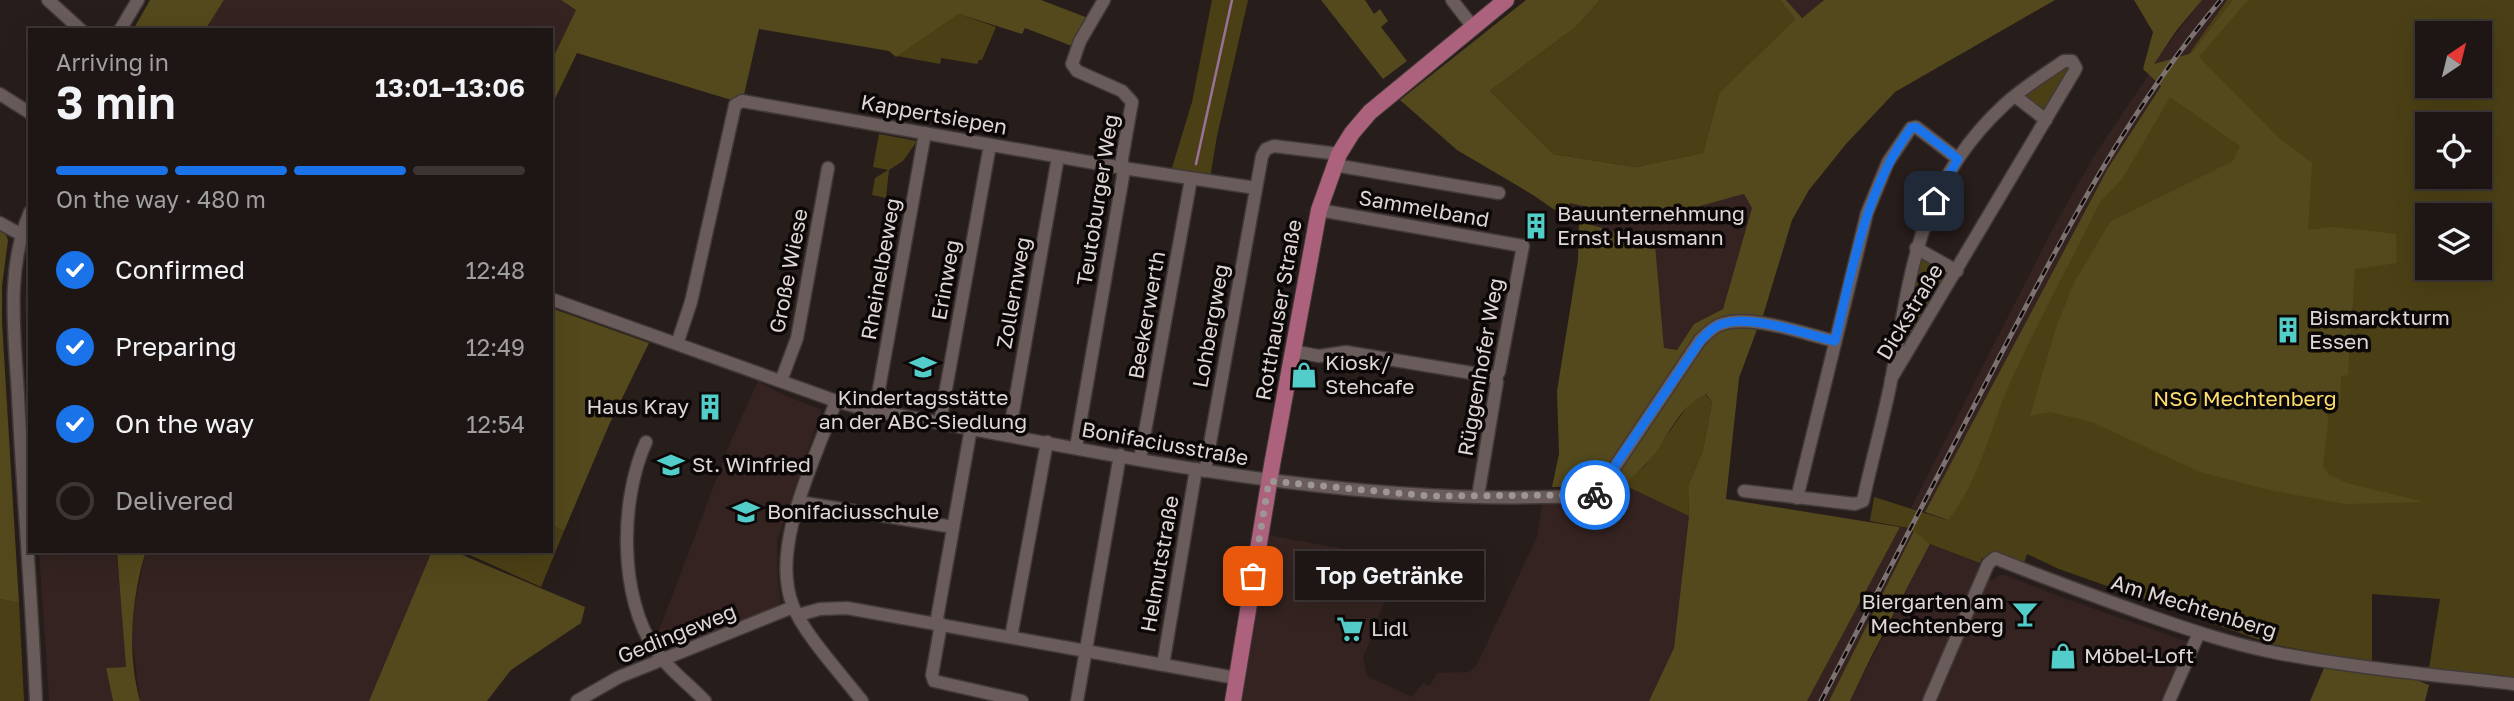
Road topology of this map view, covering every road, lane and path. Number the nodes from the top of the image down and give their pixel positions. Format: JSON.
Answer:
{"nodes":[{"id":1,"x":48,"y":0,"type":"edge"},
{"id":2,"x":138,"y":0,"type":"edge"},
{"id":3,"x":1104,"y":0,"type":"edge"},
{"id":4,"x":1451,"y":0,"type":"edge"},
{"id":5,"x":1506,"y":0,"type":"edge"},
{"id":6,"x":1473,"y":27,"type":"junction"},
{"id":7,"x":79,"y":28,"type":"edge"},
{"id":8,"x":121,"y":28,"type":"edge"},
{"id":9,"x":0,"y":93,"type":"edge"},
{"id":10,"x":2015,"y":96,"type":"junction"},
{"id":11,"x":28,"y":112,"type":"edge"},
{"id":12,"x":2046,"y":120,"type":"junction"},
{"id":13,"x":925,"y":133,"type":"junction"},
{"id":14,"x":990,"y":145,"type":"junction"},
{"id":15,"x":1058,"y":157,"type":"junction"},
{"id":16,"x":1958,"y":159,"type":"junction"},
{"id":17,"x":1336,"y":160,"type":"junction"},
{"id":18,"x":828,"y":168,"type":"dead end"},
{"id":19,"x":1123,"y":168,"type":"junction"},
{"id":20,"x":1191,"y":179,"type":"junction"},
{"id":21,"x":1256,"y":188,"type":"junction"},
{"id":22,"x":1499,"y":193,"type":"dead end"},
{"id":23,"x":1319,"y":210,"type":"junction"},
{"id":24,"x":28,"y":216,"type":"edge"},
{"id":25,"x":0,"y":222,"type":"edge"},
{"id":26,"x":20,"y":234,"type":"junction"},
{"id":27,"x":1523,"y":246,"type":"joint"},
{"id":28,"x":1916,"y":248,"type":"junction"},
{"id":29,"x":1957,"y":271,"type":"junction"},
{"id":30,"x":553,"y":300,"type":"edge"},
{"id":31,"x":1835,"y":341,"type":"junction"},
{"id":32,"x":677,"y":344,"type":"junction"},
{"id":33,"x":1292,"y":351,"type":"junction"},
{"id":34,"x":1496,"y":377,"type":"junction"},
{"id":35,"x":1891,"y":379,"type":"junction"},
{"id":36,"x":781,"y":381,"type":"junction"},
{"id":37,"x":836,"y":401,"type":"junction"},
{"id":38,"x":875,"y":411,"type":"junction"},
{"id":39,"x":940,"y":422,"type":"junction"},
{"id":40,"x":971,"y":428,"type":"junction"},
{"id":41,"x":1009,"y":435,"type":"junction"},
{"id":42,"x":646,"y":442,"type":"dead end"},
{"id":43,"x":1046,"y":442,"type":"junction"},
{"id":44,"x":1076,"y":447,"type":"junction"},
{"id":45,"x":1121,"y":455,"type":"junction"},
{"id":46,"x":1140,"y":459,"type":"junction"},
{"id":47,"x":1200,"y":470,"type":"junction"},
{"id":48,"x":1269,"y":481,"type":"junction"},
{"id":49,"x":1744,"y":491,"type":"dead end"},
{"id":50,"x":1478,"y":496,"type":"junction"},
{"id":51,"x":1797,"y":498,"type":"junction"},
{"id":52,"x":799,"y":502,"type":"junction"},
{"id":53,"x":953,"y":527,"type":"junction"},
{"id":54,"x":796,"y":611,"type":"junction"},
{"id":55,"x":939,"y":624,"type":"junction"},
{"id":56,"x":2199,"y":633,"type":"junction"},
{"id":57,"x":1011,"y":637,"type":"junction"},
{"id":58,"x":1086,"y":652,"type":"junction"},
{"id":59,"x":663,"y":661,"type":"junction"},
{"id":60,"x":1163,"y":665,"type":"junction"},
{"id":61,"x":1237,"y":678,"type":"junction"},
{"id":62,"x":2514,"y":684,"type":"edge"},
{"id":63,"x":36,"y":701,"type":"edge"},
{"id":64,"x":578,"y":701,"type":"edge"},
{"id":65,"x":705,"y":701,"type":"edge"},
{"id":66,"x":862,"y":701,"type":"edge"},
{"id":67,"x":1022,"y":701,"type":"edge"},
{"id":68,"x":1077,"y":701,"type":"edge"},
{"id":69,"x":1233,"y":701,"type":"edge"},
{"id":70,"x":1929,"y":701,"type":"edge"},
{"id":71,"x":2169,"y":701,"type":"edge"}],
"edges":[{"from":1,"to":7,"type":"street"},
{"from":2,"to":8,"type":"street"},
{"from":3,"to":19,"type":"street","name":"Teutoburger Weg"},
{"from":4,"to":6,"type":"street"},
{"from":5,"to":6,"type":"main road","name":"Rotthauser Straße"},
{"from":6,"to":17,"type":"main road","name":"Rotthauser Straße"},
{"from":9,"to":11,"type":"street"},
{"from":10,"to":12,"type":"street"},
{"from":10,"to":12,"type":"street","name":"Dickstraße"},
{"from":10,"to":16,"type":"street"},
{"from":12,"to":29,"type":"street","name":"Dickstraße"},
{"from":13,"to":14,"type":"street","name":"Kappertsiepen"},
{"from":13,"to":32,"type":"street","name":"Kappertsiepen"},
{"from":13,"to":38,"type":"street","name":"Rheinelbeweg"},
{"from":14,"to":15,"type":"street","name":"Kappertsiepen"},
{"from":14,"to":39,"type":"street","name":"Erinweg"},
{"from":15,"to":19,"type":"street","name":"Kappertsiepen"},
{"from":15,"to":41,"type":"street","name":"Zollernweg"},
{"from":16,"to":28,"type":"street"},
{"from":16,"to":31,"type":"street"},
{"from":17,"to":21,"type":"street"},
{"from":17,"to":22,"type":"street","name":"Sammelband"},
{"from":17,"to":23,"type":"main road","name":"Rotthauser Straße"},
{"from":18,"to":36,"type":"street","name":"Große Wiese"},
{"from":19,"to":20,"type":"street","name":"Kappertsiepen"},
{"from":19,"to":44,"type":"street","name":"Teutoburger Weg"},
{"from":20,"to":21,"type":"street","name":"Kappertsiepen"},
{"from":20,"to":46,"type":"street","name":"Beekerwerth"},
{"from":21,"to":47,"type":"street","name":"Lohbergweg"},
{"from":23,"to":27,"type":"street","name":"Sammelband"},
{"from":23,"to":33,"type":"main road","name":"Rotthauser Straße"},
{"from":24,"to":26,"type":"street"},
{"from":25,"to":26,"type":"street"},
{"from":26,"to":63,"type":"street"},
{"from":27,"to":34,"type":"street","name":"Rüggenhofer Weg"},
{"from":28,"to":29,"type":"street"},
{"from":28,"to":35,"type":"street"},
{"from":29,"to":35,"type":"street","name":"Dickstraße"},
{"from":30,"to":32,"type":"street","name":"Bonifaciusstraße"},
{"from":31,"to":50,"type":"street","name":"Bonifaciusstraße"},
{"from":31,"to":51,"type":"street"},
{"from":32,"to":36,"type":"street","name":"Bonifaciusstraße"},
{"from":33,"to":34,"type":"street"},
{"from":33,"to":48,"type":"main road","name":"Rotthauser Straße"},
{"from":34,"to":50,"type":"street","name":"Rüggenhofer Weg"},
{"from":35,"to":51,"type":"street"},
{"from":36,"to":37,"type":"street","name":"Bonifaciusstraße"},
{"from":37,"to":38,"type":"street","name":"Bonifaciusstraße"},
{"from":37,"to":52,"type":"street"},
{"from":38,"to":39,"type":"street","name":"Bonifaciusstraße"},
{"from":39,"to":40,"type":"street","name":"Bonifaciusstraße"},
{"from":40,"to":41,"type":"street","name":"Bonifaciusstraße"},
{"from":40,"to":53,"type":"street"},
{"from":41,"to":43,"type":"street","name":"Bonifaciusstraße"},
{"from":42,"to":59,"type":"street"},
{"from":43,"to":44,"type":"street","name":"Bonifaciusstraße"},
{"from":43,"to":57,"type":"street"},
{"from":44,"to":45,"type":"street","name":"Bonifaciusstraße"},
{"from":45,"to":46,"type":"street","name":"Bonifaciusstraße"},
{"from":45,"to":58,"type":"street"},
{"from":46,"to":47,"type":"street","name":"Bonifaciusstraße"},
{"from":47,"to":48,"type":"street","name":"Bonifaciusstraße"},
{"from":47,"to":60,"type":"street","name":"Helmutstraße"},
{"from":48,"to":50,"type":"street","name":"Bonifaciusstraße"},
{"from":48,"to":61,"type":"main road","name":"Rotthauser Straße"},
{"from":49,"to":51,"type":"street"},
{"from":52,"to":53,"type":"street"},
{"from":52,"to":54,"type":"street"},
{"from":53,"to":55,"type":"street"},
{"from":54,"to":55,"type":"street","name":"Gedingeweg"},
{"from":54,"to":59,"type":"street","name":"Gedingeweg"},
{"from":54,"to":66,"type":"street"},
{"from":55,"to":57,"type":"street","name":"Gedingeweg"},
{"from":55,"to":67,"type":"street"},
{"from":56,"to":62,"type":"street","name":"Am Mechtenberg"},
{"from":56,"to":70,"type":"street","name":"Am Mechtenberg"},
{"from":56,"to":71,"type":"street"},
{"from":57,"to":58,"type":"street","name":"Gedingeweg"},
{"from":58,"to":60,"type":"street","name":"Gedingeweg"},
{"from":58,"to":68,"type":"street"},
{"from":59,"to":64,"type":"street","name":"Gedingeweg"},
{"from":59,"to":65,"type":"street"},
{"from":60,"to":61,"type":"street","name":"Gedingeweg"},
{"from":61,"to":69,"type":"main road","name":"Rotthauser Straße"}]}
